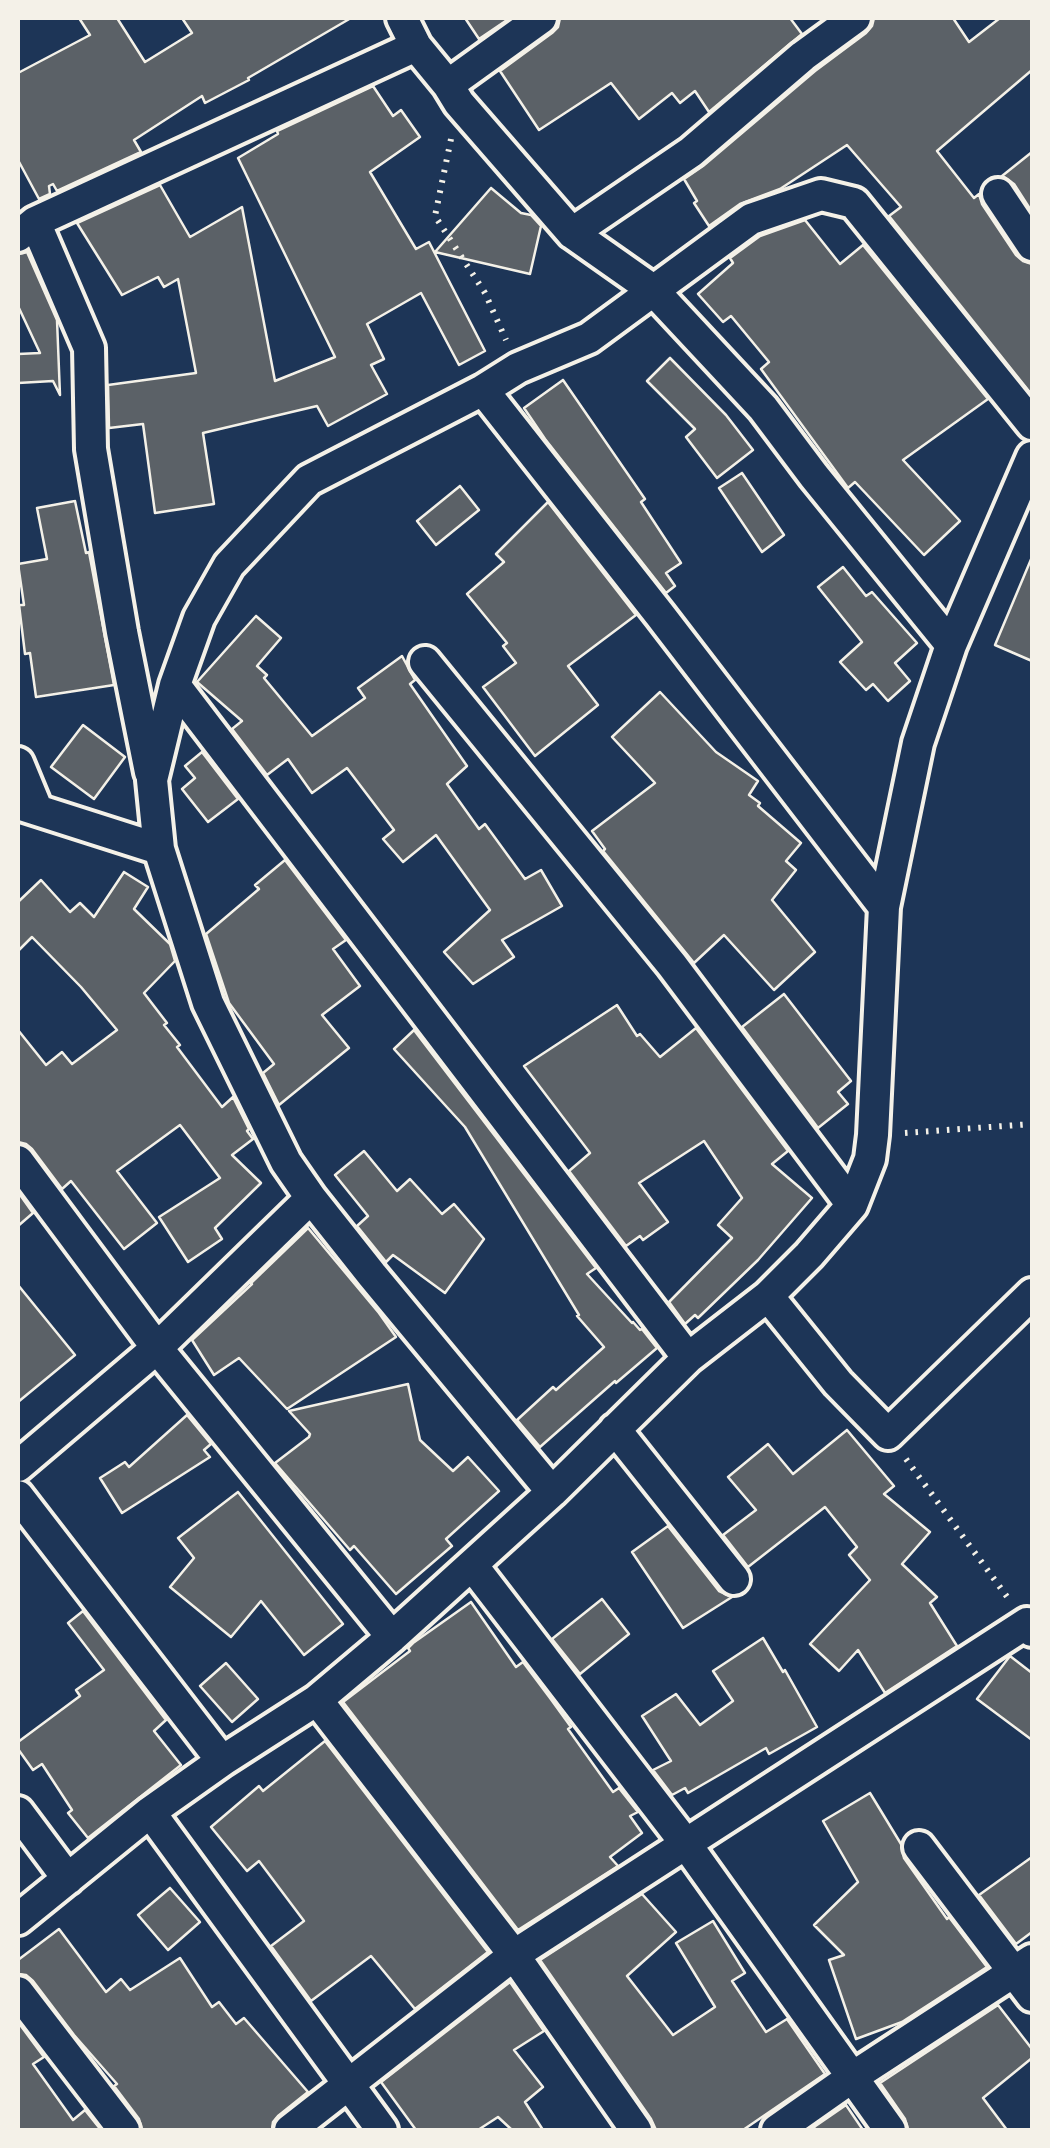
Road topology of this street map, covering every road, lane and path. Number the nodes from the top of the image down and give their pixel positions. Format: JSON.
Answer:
{"nodes":[{"id":1,"x":402,"y":18,"type":"edge"},
{"id":2,"x":541,"y":18,"type":"edge"},
{"id":3,"x":856,"y":18,"type":"edge"},
{"id":4,"x":416,"y":46,"type":"junction"},
{"id":5,"x":453,"y":94,"type":"junction"},
{"id":6,"x":998,"y":194,"type":"dead end"},
{"id":7,"x":26,"y":229,"type":"edge"},
{"id":8,"x":572,"y":233,"type":"junction"},
{"id":9,"x":1032,"y":245,"type":"edge"},
{"id":10,"x":653,"y":290,"type":"junction"},
{"id":11,"x":518,"y":368,"type":"junction"},
{"id":12,"x":483,"y":390,"type":"junction"},
{"id":13,"x":1032,"y":424,"type":"edge"},
{"id":14,"x":1032,"y":457,"type":"edge"},
{"id":15,"x":951,"y":645,"type":"junction"},
{"id":16,"x":425,"y":662,"type":"dead end"},
{"id":17,"x":172,"y":697,"type":"junction"},
{"id":18,"x":137,"y":708,"type":"junction"},
{"id":19,"x":18,"y":763,"type":"edge"},
{"id":20,"x":152,"y":780,"type":"junction"},
{"id":21,"x":27,"y":806,"type":"edge"},
{"id":22,"x":159,"y":850,"type":"junction"},
{"id":23,"x":884,"y":907,"type":"junction"},
{"id":24,"x":1032,"y":1124,"type":"edge"},
{"id":25,"x":873,"y":1135,"type":"junction"},
{"id":26,"x":18,"y":1162,"type":"edge"},
{"id":27,"x":312,"y":1198,"type":"junction"},
{"id":28,"x":852,"y":1205,"type":"junction"},
{"id":29,"x":1032,"y":1294,"type":"edge"},
{"id":30,"x":768,"y":1296,"type":"junction"},
{"id":31,"x":157,"y":1348,"type":"junction"},
{"id":32,"x":688,"y":1358,"type":"junction"},
{"id":33,"x":616,"y":1430,"type":"junction"},
{"id":34,"x":888,"y":1434,"type":"junction"},
{"id":35,"x":18,"y":1466,"type":"edge"},
{"id":36,"x":552,"y":1492,"type":"junction"},
{"id":37,"x":18,"y":1496,"type":"edge"},
{"id":38,"x":472,"y":1565,"type":"junction"},
{"id":39,"x":734,"y":1579,"type":"dead end"},
{"id":40,"x":1030,"y":1627,"type":"edge"},
{"id":41,"x":392,"y":1637,"type":"junction"},
{"id":42,"x":317,"y":1700,"type":"junction"},
{"id":43,"x":222,"y":1762,"type":"junction"},
{"id":44,"x":18,"y":1812,"type":"edge"},
{"id":45,"x":150,"y":1812,"type":"junction"},
{"id":46,"x":686,"y":1844,"type":"junction"},
{"id":47,"x":919,"y":1847,"type":"dead end"},
{"id":48,"x":68,"y":1878,"type":"junction"},
{"id":49,"x":18,"y":1918,"type":"edge"},
{"id":50,"x":514,"y":1954,"type":"junction"},
{"id":51,"x":1026,"y":1976,"type":"edge"},
{"id":52,"x":18,"y":1992,"type":"edge"},
{"id":53,"x":851,"y":2078,"type":"junction"},
{"id":54,"x":348,"y":2085,"type":"junction"},
{"id":55,"x":124,"y":2130,"type":"edge"},
{"id":56,"x":290,"y":2130,"type":"edge"},
{"id":57,"x":382,"y":2130,"type":"edge"},
{"id":58,"x":636,"y":2130,"type":"edge"},
{"id":59,"x":777,"y":2130,"type":"edge"},
{"id":60,"x":890,"y":2130,"type":"edge"}],
"edges":[{"from":1,"to":4,"type":"street"},
{"from":2,"to":5,"type":"street"},
{"from":3,"to":8,"type":"street"},
{"from":4,"to":5,"type":"street"},
{"from":4,"to":7,"type":"street"},
{"from":5,"to":8,"type":"street"},
{"from":5,"to":11,"type":"path"},
{"from":6,"to":9,"type":"street"},
{"from":7,"to":18,"type":"street"},
{"from":8,"to":10,"type":"street"},
{"from":10,"to":11,"type":"street"},
{"from":10,"to":13,"type":"street"},
{"from":10,"to":15,"type":"street"},
{"from":11,"to":12,"type":"street"},
{"from":12,"to":17,"type":"street"},
{"from":12,"to":23,"type":"street"},
{"from":14,"to":15,"type":"street"},
{"from":15,"to":23,"type":"street"},
{"from":16,"to":28,"type":"street"},
{"from":17,"to":18,"type":"street"},
{"from":17,"to":20,"type":"street"},
{"from":17,"to":32,"type":"street"},
{"from":18,"to":20,"type":"street"},
{"from":19,"to":21,"type":"street"},
{"from":20,"to":22,"type":"street"},
{"from":21,"to":22,"type":"street"},
{"from":22,"to":27,"type":"street"},
{"from":23,"to":25,"type":"street"},
{"from":24,"to":25,"type":"path"},
{"from":25,"to":28,"type":"street"},
{"from":26,"to":31,"type":"street"},
{"from":27,"to":31,"type":"street"},
{"from":27,"to":36,"type":"street"},
{"from":28,"to":30,"type":"street"},
{"from":29,"to":34,"type":"street"},
{"from":30,"to":32,"type":"street"},
{"from":30,"to":34,"type":"street"},
{"from":31,"to":35,"type":"street"},
{"from":31,"to":41,"type":"street"},
{"from":32,"to":33,"type":"street"},
{"from":33,"to":36,"type":"street"},
{"from":33,"to":39,"type":"street"},
{"from":34,"to":40,"type":"path"},
{"from":36,"to":38,"type":"street"},
{"from":37,"to":43,"type":"street"},
{"from":38,"to":41,"type":"street"},
{"from":38,"to":46,"type":"street"},
{"from":40,"to":46,"type":"street"},
{"from":41,"to":42,"type":"street"},
{"from":42,"to":43,"type":"street"},
{"from":42,"to":50,"type":"street"},
{"from":43,"to":45,"type":"street"},
{"from":44,"to":48,"type":"street"},
{"from":45,"to":48,"type":"street"},
{"from":45,"to":54,"type":"street"},
{"from":46,"to":50,"type":"street"},
{"from":46,"to":53,"type":"street"},
{"from":47,"to":51,"type":"street"},
{"from":48,"to":49,"type":"street"},
{"from":50,"to":54,"type":"street"},
{"from":50,"to":58,"type":"street"},
{"from":51,"to":53,"type":"street"},
{"from":52,"to":55,"type":"street"},
{"from":53,"to":59,"type":"street"},
{"from":53,"to":60,"type":"street"},
{"from":54,"to":56,"type":"street"},
{"from":54,"to":57,"type":"street"}]}
